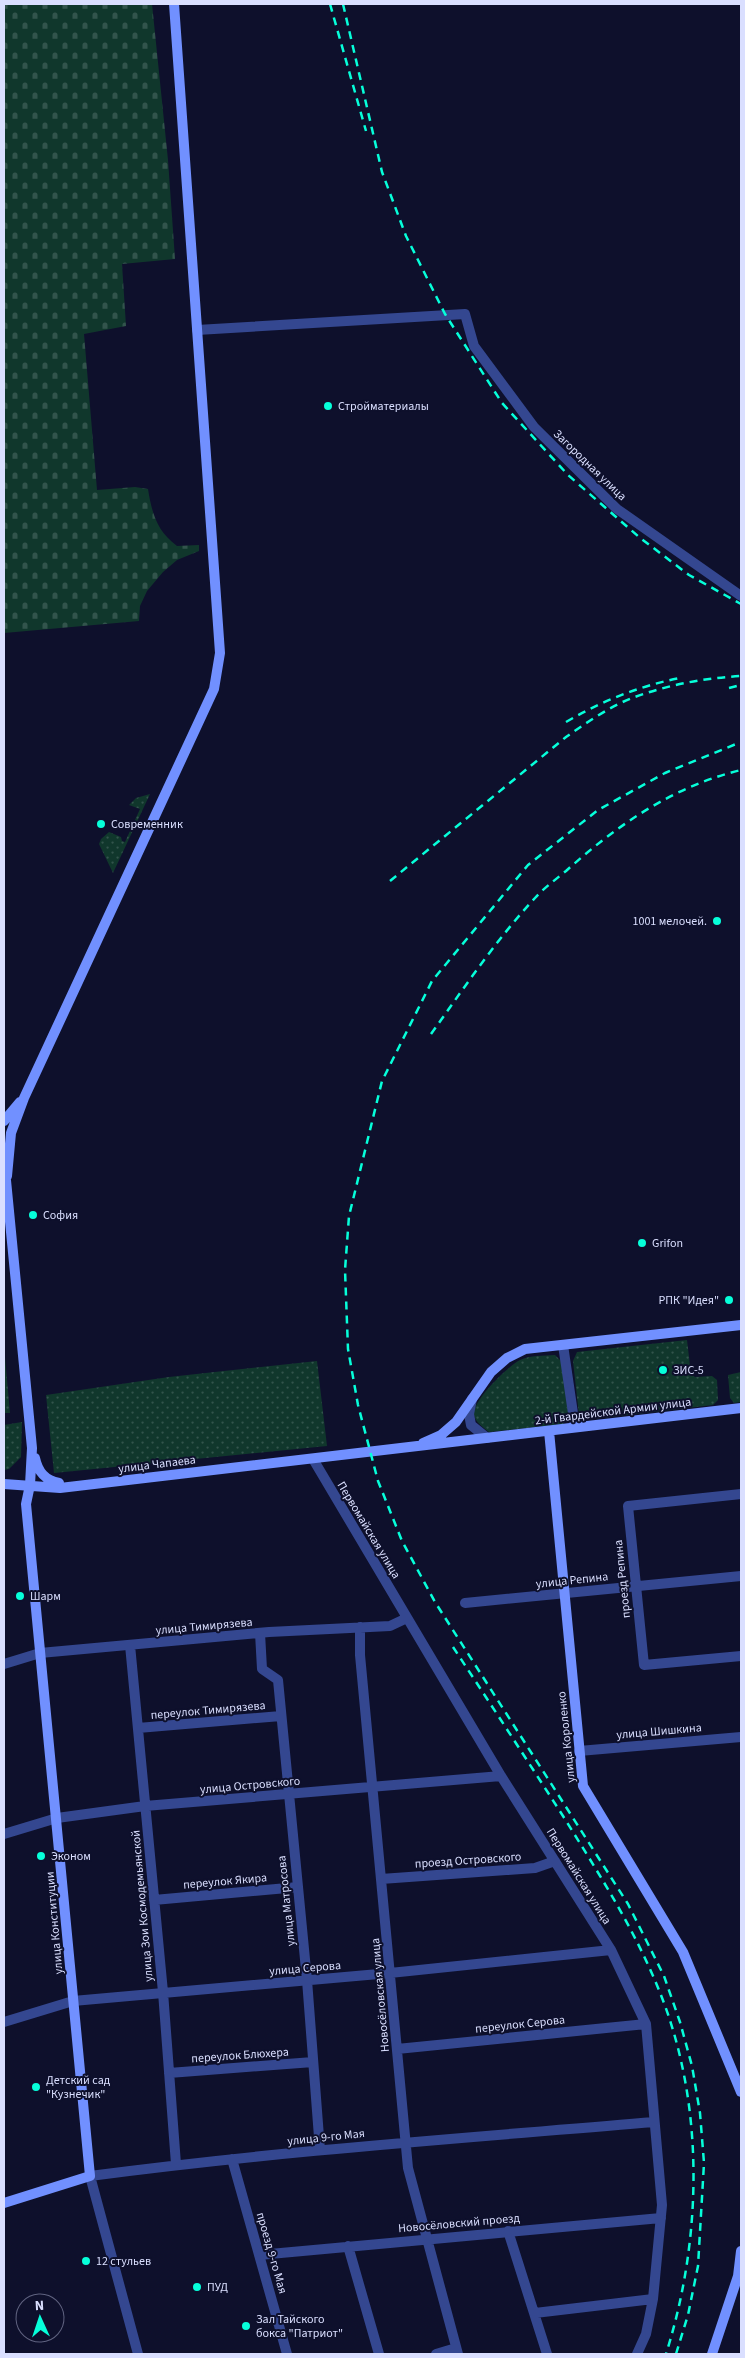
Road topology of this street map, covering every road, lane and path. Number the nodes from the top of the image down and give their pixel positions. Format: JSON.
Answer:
{"nodes":[{"id":1,"x":174,"y":4,"type":"edge"},
{"id":2,"x":197,"y":330,"type":"junction"},
{"id":3,"x":741,"y":596,"type":"edge"},
{"id":4,"x":24,"y":1098,"type":"junction"},
{"id":5,"x":4,"y":1121,"type":"edge"},
{"id":6,"x":5,"y":1172,"type":"edge"},
{"id":7,"x":741,"y":1325,"type":"edge"},
{"id":8,"x":563,"y":1345,"type":"junction"},
{"id":9,"x":472,"y":1398,"type":"junction"},
{"id":10,"x":741,"y":1408,"type":"edge"},
{"id":11,"x":574,"y":1427,"type":"junction"},
{"id":12,"x":549,"y":1431,"type":"junction"},
{"id":13,"x":487,"y":1438,"type":"junction"},
{"id":14,"x":32,"y":1448,"type":"junction"},
{"id":15,"x":413,"y":1448,"type":"junction"},
{"id":16,"x":313,"y":1458,"type":"junction"},
{"id":17,"x":4,"y":1484,"type":"edge"},
{"id":18,"x":101,"y":1484,"type":"junction"},
{"id":19,"x":30,"y":1485,"type":"junction"},
{"id":20,"x":741,"y":1494,"type":"edge"},
{"id":21,"x":741,"y":1576,"type":"edge"},
{"id":22,"x":635,"y":1587,"type":"junction"},
{"id":23,"x":565,"y":1593,"type":"junction"},
{"id":24,"x":466,"y":1603,"type":"dead end"},
{"id":25,"x":407,"y":1618,"type":"junction"},
{"id":26,"x":360,"y":1627,"type":"junction"},
{"id":27,"x":260,"y":1633,"type":"junction"},
{"id":28,"x":130,"y":1645,"type":"junction"},
{"id":29,"x":40,"y":1653,"type":"junction"},
{"id":30,"x":741,"y":1656,"type":"edge"},
{"id":31,"x":4,"y":1664,"type":"edge"},
{"id":32,"x":281,"y":1716,"type":"junction"},
{"id":33,"x":138,"y":1728,"type":"junction"},
{"id":34,"x":741,"y":1737,"type":"edge"},
{"id":35,"x":579,"y":1751,"type":"junction"},
{"id":36,"x":501,"y":1776,"type":"junction"},
{"id":37,"x":372,"y":1788,"type":"junction"},
{"id":38,"x":288,"y":1794,"type":"junction"},
{"id":39,"x":145,"y":1806,"type":"junction"},
{"id":40,"x":57,"y":1818,"type":"junction"},
{"id":41,"x":4,"y":1834,"type":"edge"},
{"id":42,"x":555,"y":1861,"type":"junction"},
{"id":43,"x":381,"y":1879,"type":"junction"},
{"id":44,"x":298,"y":1887,"type":"junction"},
{"id":45,"x":154,"y":1900,"type":"junction"},
{"id":46,"x":611,"y":1950,"type":"junction"},
{"id":47,"x":390,"y":1973,"type":"junction"},
{"id":48,"x":308,"y":1980,"type":"junction"},
{"id":49,"x":163,"y":1992,"type":"junction"},
{"id":50,"x":73,"y":2001,"type":"junction"},
{"id":51,"x":4,"y":2022,"type":"edge"},
{"id":52,"x":646,"y":2024,"type":"junction"},
{"id":53,"x":397,"y":2049,"type":"junction"},
{"id":54,"x":313,"y":2062,"type":"junction"},
{"id":55,"x":169,"y":2073,"type":"junction"},
{"id":56,"x":741,"y":2092,"type":"edge"},
{"id":57,"x":654,"y":2122,"type":"junction"},
{"id":58,"x":406,"y":2142,"type":"junction"},
{"id":59,"x":320,"y":2150,"type":"junction"},
{"id":60,"x":232,"y":2159,"type":"junction"},
{"id":61,"x":176,"y":2164,"type":"junction"},
{"id":62,"x":90,"y":2176,"type":"junction"},
{"id":63,"x":4,"y":2203,"type":"edge"},
{"id":64,"x":661,"y":2218,"type":"junction"},
{"id":65,"x":508,"y":2232,"type":"junction"},
{"id":66,"x":426,"y":2239,"type":"junction"},
{"id":67,"x":348,"y":2246,"type":"junction"},
{"id":68,"x":741,"y":2251,"type":"edge"},
{"id":69,"x":259,"y":2255,"type":"junction"},
{"id":70,"x":653,"y":2300,"type":"junction"},
{"id":71,"x":535,"y":2313,"type":"junction"},
{"id":72,"x":457,"y":2351,"type":"edge"},
{"id":73,"x":138,"y":2354,"type":"edge"},
{"id":74,"x":287,"y":2354,"type":"edge"},
{"id":75,"x":379,"y":2354,"type":"edge"},
{"id":76,"x":436,"y":2354,"type":"edge"},
{"id":77,"x":547,"y":2354,"type":"edge"},
{"id":78,"x":637,"y":2354,"type":"edge"},
{"id":79,"x":712,"y":2354,"type":"edge"}],
"edges":[{"from":1,"to":2,"type":"main road"},
{"from":2,"to":3,"type":"street","name":"Загородная улица"},
{"from":2,"to":4,"type":"main road"},
{"from":4,"to":5,"type":"main road"},
{"from":4,"to":6,"type":"main road"},
{"from":6,"to":14,"type":"main road"},
{"from":7,"to":8,"type":"main road"},
{"from":8,"to":9,"type":"main road"},
{"from":8,"to":11,"type":"street"},
{"from":9,"to":13,"type":"street"},
{"from":9,"to":15,"type":"main road"},
{"from":10,"to":11,"type":"main road","name":"2-й Гвардейской Армии улица"},
{"from":11,"to":12,"type":"main road","name":"2-й Гвардейской Армии улица"},
{"from":12,"to":13,"type":"main road","name":"2-й Гвардейской Армии улица"},
{"from":12,"to":23,"type":"main road","name":"улица Короленко"},
{"from":13,"to":15,"type":"main road","name":"2-й Гвардейской Армии улица"},
{"from":14,"to":18,"type":"main road"},
{"from":14,"to":19,"type":"main road","name":"улица Конституции"},
{"from":15,"to":16,"type":"main road","name":"улица Чапаева"},
{"from":16,"to":18,"type":"main road","name":"улица Чапаева"},
{"from":16,"to":25,"type":"street","name":"Первомайская улица"},
{"from":17,"to":19,"type":"main road","name":"улица Чапаева"},
{"from":18,"to":19,"type":"main road","name":"улица Чапаева"},
{"from":19,"to":29,"type":"main road","name":"улица Конституции"},
{"from":20,"to":22,"type":"street","name":"проезд Репина"},
{"from":21,"to":22,"type":"street","name":"улица Репина"},
{"from":22,"to":23,"type":"street","name":"улица Репина"},
{"from":22,"to":30,"type":"street","name":"проезд Репина"},
{"from":23,"to":24,"type":"street","name":"улица Репина"},
{"from":23,"to":35,"type":"main road","name":"улица Короленко"},
{"from":25,"to":26,"type":"street","name":"улица Тимирязева"},
{"from":25,"to":36,"type":"street","name":"Первомайская улица"},
{"from":26,"to":27,"type":"street","name":"улица Тимирязева"},
{"from":26,"to":37,"type":"street","name":"Новосёловская улица"},
{"from":27,"to":28,"type":"street","name":"улица Тимирязева"},
{"from":27,"to":32,"type":"street","name":"улица Матросова"},
{"from":28,"to":29,"type":"street","name":"улица Тимирязева"},
{"from":28,"to":33,"type":"street","name":"улица Зои Космодемьянской"},
{"from":29,"to":31,"type":"street","name":"улица Тимирязева"},
{"from":29,"to":40,"type":"main road","name":"улица Конституции"},
{"from":32,"to":33,"type":"street","name":"переулок Тимирязева"},
{"from":32,"to":38,"type":"street","name":"улица Матросова"},
{"from":33,"to":39,"type":"street","name":"улица Зои Космодемьянской"},
{"from":34,"to":35,"type":"street","name":"улица Шишкина"},
{"from":35,"to":56,"type":"main road","name":"улица Короленко"},
{"from":36,"to":37,"type":"street","name":"улица Островского"},
{"from":36,"to":42,"type":"street","name":"Первомайская улица"},
{"from":37,"to":38,"type":"street","name":"улица Островского"},
{"from":37,"to":43,"type":"street","name":"Новосёловская улица"},
{"from":38,"to":39,"type":"street","name":"улица Островского"},
{"from":38,"to":44,"type":"street","name":"улица Матросова"},
{"from":39,"to":40,"type":"street","name":"улица Островского"},
{"from":39,"to":45,"type":"street","name":"улица Зои Космодемьянской"},
{"from":40,"to":41,"type":"street","name":"улица Островского"},
{"from":40,"to":50,"type":"main road","name":"улица Конституции"},
{"from":42,"to":43,"type":"street","name":"проезд Островского"},
{"from":42,"to":46,"type":"street","name":"Первомайская улица"},
{"from":43,"to":47,"type":"street","name":"Новосёловская улица"},
{"from":44,"to":45,"type":"street","name":"переулок Якира"},
{"from":44,"to":48,"type":"street","name":"улица Матросова"},
{"from":45,"to":49,"type":"street","name":"улица Зои Космодемьянской"},
{"from":46,"to":47,"type":"street","name":"улица Серова"},
{"from":46,"to":52,"type":"street","name":"Первомайская улица"},
{"from":47,"to":48,"type":"street","name":"улица Серова"},
{"from":47,"to":53,"type":"street","name":"Новосёловская улица"},
{"from":48,"to":49,"type":"street","name":"улица Серова"},
{"from":48,"to":54,"type":"street","name":"улица Матросова"},
{"from":49,"to":50,"type":"street","name":"улица Серова"},
{"from":49,"to":55,"type":"street","name":"улица Зои Космодемьянской"},
{"from":50,"to":51,"type":"street","name":"улица Серова"},
{"from":50,"to":62,"type":"main road","name":"улица Конституции"},
{"from":52,"to":53,"type":"street","name":"переулок Серова"},
{"from":52,"to":57,"type":"street","name":"Первомайская улица"},
{"from":53,"to":58,"type":"street","name":"Новосёловская улица"},
{"from":54,"to":55,"type":"street","name":"переулок Блюхера"},
{"from":54,"to":59,"type":"street","name":"улица Матросова"},
{"from":55,"to":61,"type":"street","name":"улица Зои Космодемьянской"},
{"from":57,"to":58,"type":"street","name":"улица 9-го Мая"},
{"from":57,"to":64,"type":"street","name":"Первомайская улица"},
{"from":58,"to":59,"type":"street","name":"улица 9-го Мая"},
{"from":58,"to":66,"type":"street","name":"Новосёловская улица"},
{"from":59,"to":60,"type":"street","name":"улица 9-го Мая"},
{"from":60,"to":61,"type":"street","name":"улица 9-го Мая"},
{"from":60,"to":69,"type":"street","name":"проезд 9-го Мая"},
{"from":61,"to":62,"type":"street","name":"улица 9-го Мая"},
{"from":62,"to":63,"type":"main road","name":"улица 9-го Мая"},
{"from":62,"to":73,"type":"street","name":"улица Конституции"},
{"from":64,"to":65,"type":"street","name":"Новосёловский проезд"},
{"from":64,"to":70,"type":"street","name":"Первомайская улица"},
{"from":65,"to":66,"type":"street","name":"Новосёловский проезд"},
{"from":65,"to":71,"type":"street"},
{"from":66,"to":67,"type":"street","name":"Новосёловский проезд"},
{"from":66,"to":72,"type":"street","name":"Новосёловская улица"},
{"from":67,"to":69,"type":"street","name":"Новосёловский проезд"},
{"from":67,"to":75,"type":"street"},
{"from":68,"to":79,"type":"main road"},
{"from":69,"to":74,"type":"street","name":"проезд 9-го Мая"},
{"from":70,"to":71,"type":"street"},
{"from":70,"to":78,"type":"street","name":"Первомайская улица"},
{"from":71,"to":77,"type":"street"},
{"from":72,"to":76,"type":"street"}]}
